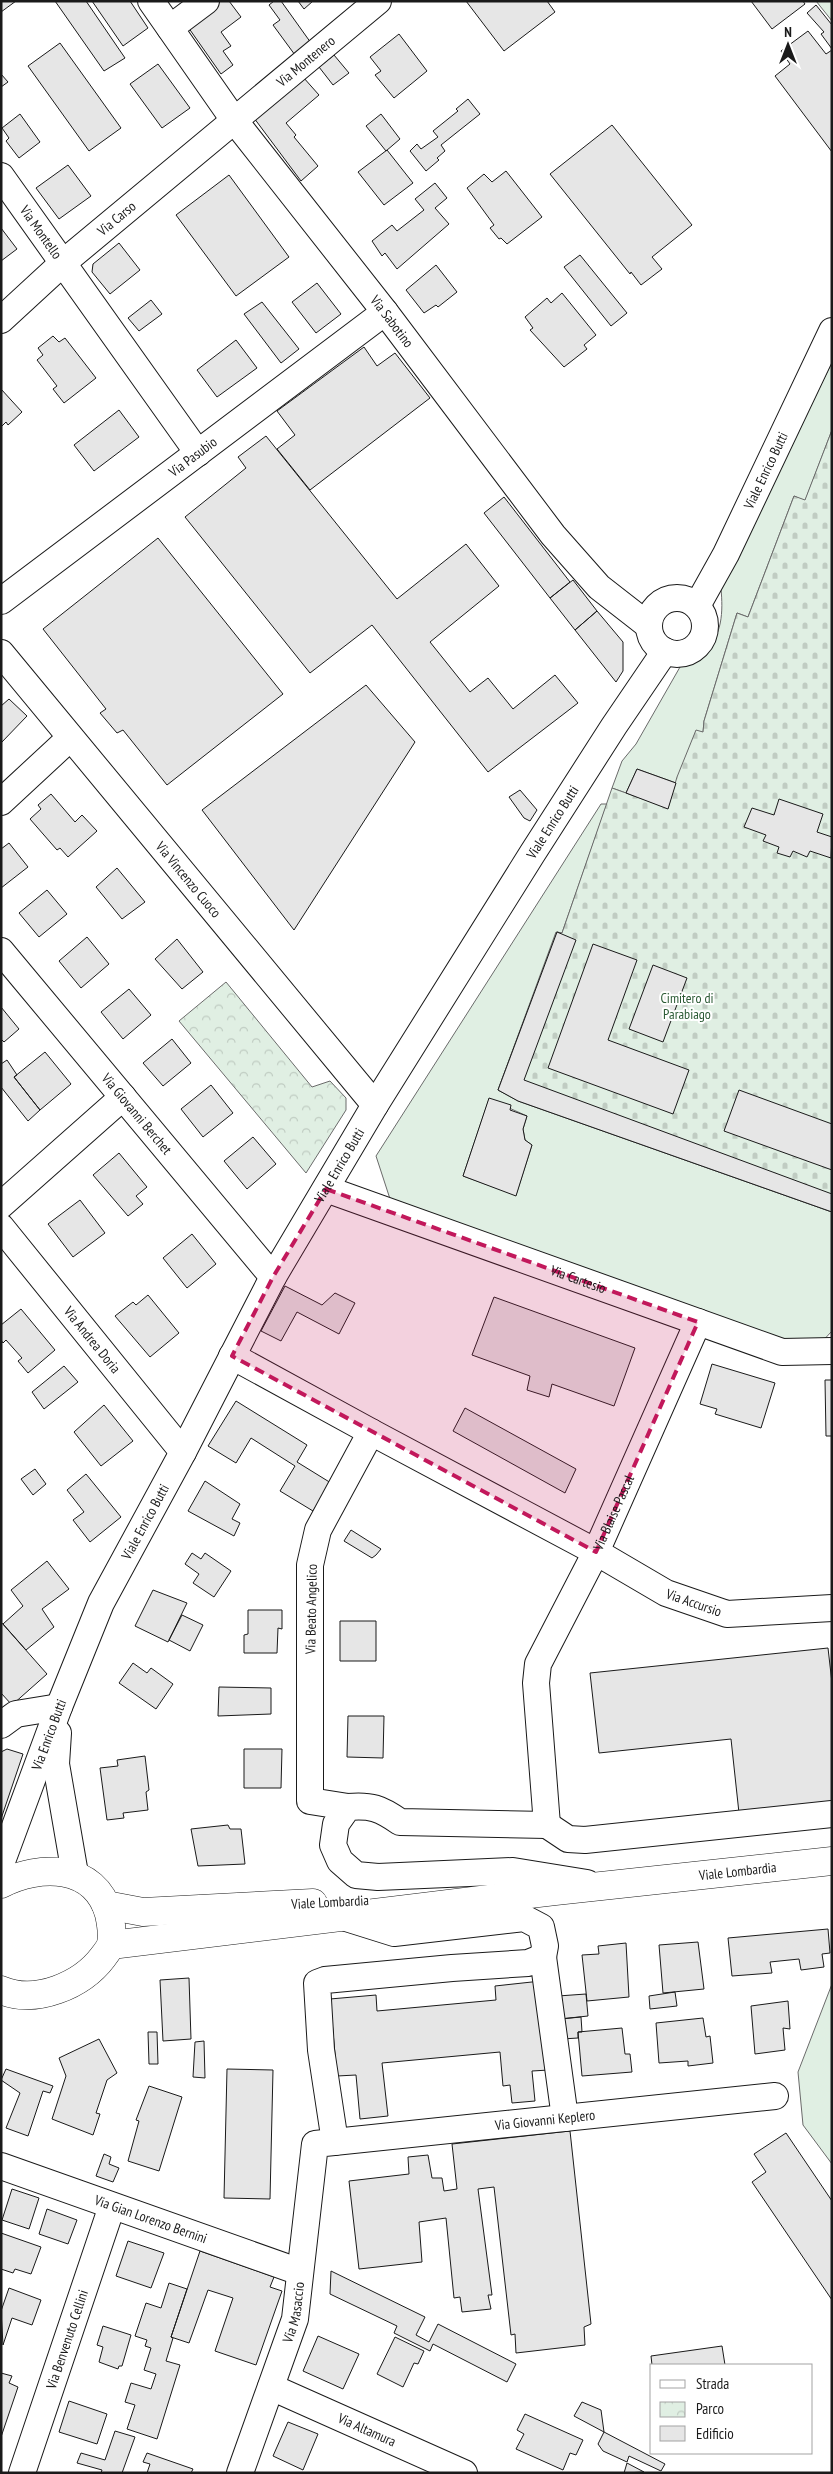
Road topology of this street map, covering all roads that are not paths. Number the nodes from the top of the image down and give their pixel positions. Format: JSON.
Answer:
{"nodes":[{"id":1,"x":152,"y":1,"type":"edge"},
{"id":2,"x":206,"y":1,"type":"edge"},
{"id":3,"x":378,"y":1,"type":"edge"},
{"id":4,"x":170,"y":28,"type":"junction"},
{"id":5,"x":234,"y":120,"type":"junction"},
{"id":6,"x":1,"y":176,"type":"edge"},
{"id":7,"x":64,"y":262,"type":"junction"},
{"id":8,"x":385,"y":312,"type":"junction"},
{"id":9,"x":1,"y":320,"type":"edge"},
{"id":10,"x":832,"y":331,"type":"edge"},
{"id":11,"x":198,"y":453,"type":"junction"},
{"id":12,"x":1,"y":601,"type":"edge"},
{"id":13,"x":697,"y":606,"type":"junction"},
{"id":14,"x":649,"y":626,"type":"junction"},
{"id":15,"x":665,"y":652,"type":"junction"},
{"id":16,"x":1,"y":653,"type":"edge"},
{"id":17,"x":70,"y":738,"type":"junction"},
{"id":18,"x":1,"y":802,"type":"edge"},
{"id":19,"x":1,"y":951,"type":"edge"},
{"id":20,"x":123,"y":1097,"type":"junction"},
{"id":21,"x":374,"y":1105,"type":"junction"},
{"id":22,"x":326,"y":1189,"type":"junction"},
{"id":23,"x":1,"y":1205,"type":"edge"},
{"id":24,"x":1,"y":1227,"type":"edge"},
{"id":25,"x":273,"y":1277,"type":"junction"},
{"id":26,"x":698,"y":1322,"type":"junction"},
{"id":27,"x":832,"y":1351,"type":"edge"},
{"id":28,"x":232,"y":1356,"type":"junction"},
{"id":29,"x":371,"y":1432,"type":"junction"},
{"id":30,"x":183,"y":1452,"type":"junction"},
{"id":31,"x":596,"y":1552,"type":"junction"},
{"id":32,"x":832,"y":1608,"type":"edge"},
{"id":33,"x":59,"y":1707,"type":"junction"},
{"id":34,"x":1,"y":1725,"type":"edge"},
{"id":35,"x":348,"y":1807,"type":"junction"},
{"id":36,"x":832,"y":1814,"type":"edge"},
{"id":37,"x":547,"y":1825,"type":"junction"},
{"id":38,"x":832,"y":1861,"type":"edge"},
{"id":39,"x":1,"y":1864,"type":"edge"},
{"id":40,"x":75,"y":1874,"type":"junction"},
{"id":41,"x":1,"y":1884,"type":"edge"},
{"id":42,"x":606,"y":1886,"type":"junction"},
{"id":43,"x":555,"y":1892,"type":"junction"},
{"id":44,"x":106,"y":1905,"type":"junction"},
{"id":45,"x":343,"y":1917,"type":"junction"},
{"id":46,"x":111,"y":1945,"type":"junction"},
{"id":47,"x":543,"y":1958,"type":"junction"},
{"id":48,"x":5,"y":1995,"type":"edge"},
{"id":49,"x":775,"y":2096,"type":"dead end"},
{"id":50,"x":565,"y":2118,"type":"junction"},
{"id":51,"x":325,"y":2143,"type":"junction"},
{"id":52,"x":1,"y":2166,"type":"edge"},
{"id":53,"x":112,"y":2206,"type":"junction"},
{"id":54,"x":300,"y":2272,"type":"junction"},
{"id":55,"x":271,"y":2387,"type":"junction"},
{"id":56,"x":22,"y":2473,"type":"edge"},
{"id":57,"x":240,"y":2473,"type":"edge"},
{"id":58,"x":464,"y":2473,"type":"edge"}],
"edges":[{"from":1,"to":4,"type":"street","name":"Via Sabotino"},
{"from":2,"to":4,"type":"street"},
{"from":3,"to":5,"type":"street","name":"Via Montenero"},
{"from":4,"to":5,"type":"street","name":"Via Sabotino"},
{"from":5,"to":7,"type":"street","name":"Via Carso"},
{"from":5,"to":8,"type":"street","name":"Via Sabotino"},
{"from":6,"to":7,"type":"street","name":"Via Montello"},
{"from":7,"to":9,"type":"street","name":"Via Carso"},
{"from":7,"to":11,"type":"street","name":"Via Montello"},
{"from":8,"to":11,"type":"street","name":"Via Pasubio"},
{"from":8,"to":14,"type":"street","name":"Via Sabotino"},
{"from":10,"to":13,"type":"street","name":"Viale Enrico Butti"},
{"from":11,"to":12,"type":"street","name":"Via Pasubio"},
{"from":13,"to":14,"type":"street"},
{"from":13,"to":15,"type":"street"},
{"from":14,"to":15,"type":"street"},
{"from":15,"to":21,"type":"street","name":"Viale Enrico Butti"},
{"from":16,"to":17,"type":"street","name":"Via Vincenzo Cuoco"},
{"from":17,"to":18,"type":"street"},
{"from":17,"to":21,"type":"street","name":"Via Vincenzo Cuoco"},
{"from":19,"to":20,"type":"street","name":"Via Giovanni Berchet"},
{"from":20,"to":23,"type":"street"},
{"from":20,"to":25,"type":"street","name":"Via Giovanni Berchet"},
{"from":21,"to":22,"type":"street","name":"Viale Enrico Butti"},
{"from":22,"to":25,"type":"street","name":"Viale Enrico Butti"},
{"from":22,"to":26,"type":"street","name":"Via Cartesio"},
{"from":24,"to":30,"type":"street","name":"Via Andrea Doria"},
{"from":25,"to":28,"type":"street","name":"Viale Enrico Butti"},
{"from":26,"to":27,"type":"street","name":"Via Cartesio"},
{"from":26,"to":31,"type":"street","name":"Via Blaise Pascal"},
{"from":28,"to":29,"type":"street"},
{"from":28,"to":30,"type":"street","name":"Viale Enrico Butti"},
{"from":29,"to":31,"type":"street","name":"Via Blaise Pascal"},
{"from":29,"to":35,"type":"street","name":"Via Beato Angelico"},
{"from":30,"to":33,"type":"street","name":"Viale Enrico Butti"},
{"from":31,"to":32,"type":"street","name":"Via Accursio"},
{"from":31,"to":37,"type":"street"},
{"from":33,"to":34,"type":"street"},
{"from":33,"to":39,"type":"street","name":"Via Enrico Butti"},
{"from":33,"to":40,"type":"street","name":"Via Enrico Butti"},
{"from":35,"to":37,"type":"street"},
{"from":35,"to":42,"type":"street"},
{"from":36,"to":37,"type":"street"},
{"from":38,"to":42,"type":"main road","name":"Viale Lombardia"},
{"from":40,"to":41,"type":"main road"},
{"from":40,"to":44,"type":"main road"},
{"from":42,"to":43,"type":"main road","name":"Viale Lombardia"},
{"from":43,"to":44,"type":"main road","name":"Viale Lombardia"},
{"from":43,"to":45,"type":"main road","name":"Viale Lombardia"},
{"from":44,"to":46,"type":"main road"},
{"from":45,"to":46,"type":"main road","name":"Viale Lombardia"},
{"from":45,"to":47,"type":"street"},
{"from":46,"to":48,"type":"main road"},
{"from":47,"to":50,"type":"street"},
{"from":47,"to":51,"type":"street","name":"Via Masaccio"},
{"from":49,"to":50,"type":"street","name":"Via Giovanni Keplero"},
{"from":50,"to":51,"type":"street","name":"Via Giovanni Keplero"},
{"from":51,"to":54,"type":"street","name":"Via Masaccio"},
{"from":52,"to":53,"type":"street","name":"Via Gian Lorenzo Bernini"},
{"from":53,"to":54,"type":"street","name":"Via Gian Lorenzo Bernini"},
{"from":53,"to":56,"type":"street","name":"Via Benvenuto Cellini"},
{"from":54,"to":55,"type":"street","name":"Via Masaccio"},
{"from":55,"to":57,"type":"street","name":"Via Masaccio"},
{"from":55,"to":58,"type":"street","name":"Via Altamura"}]}
